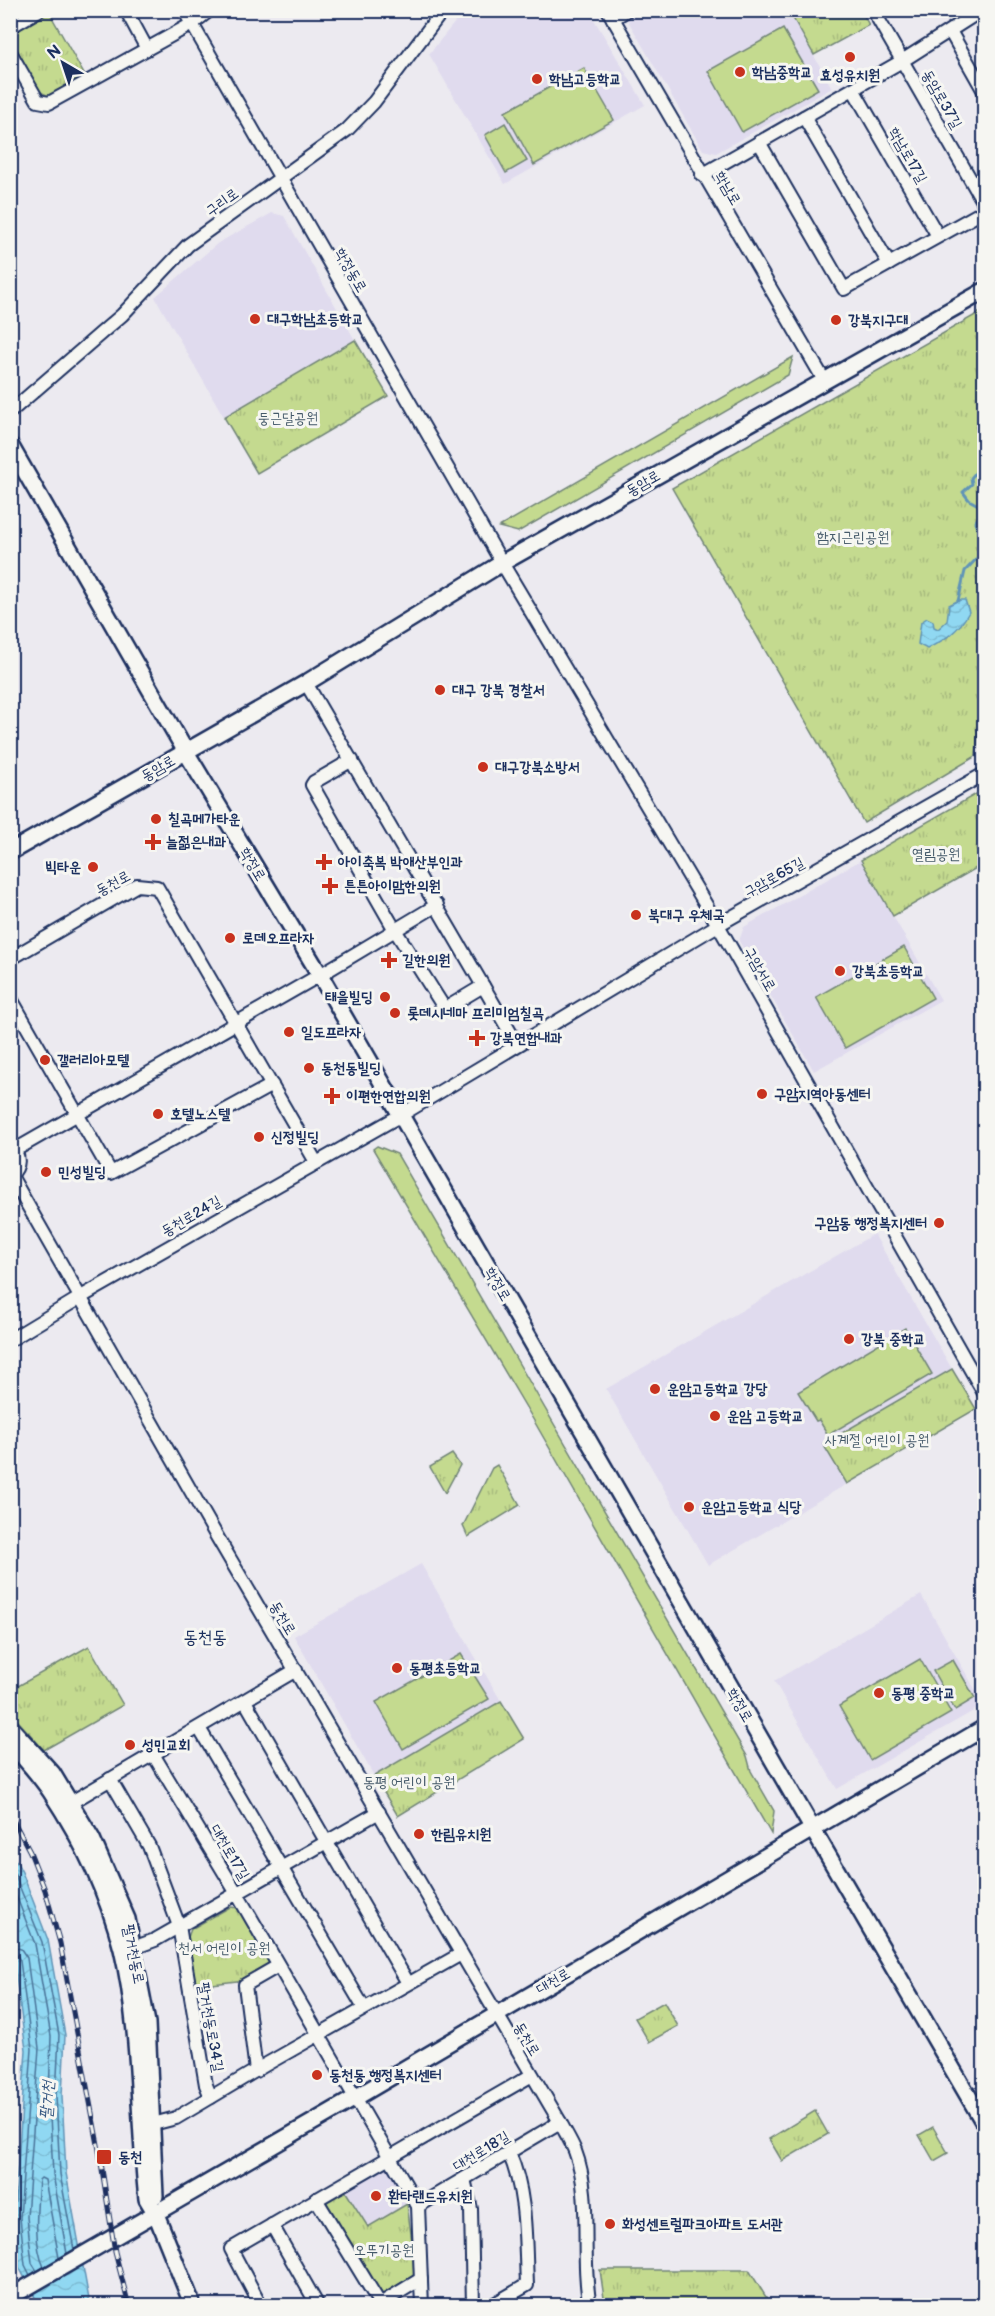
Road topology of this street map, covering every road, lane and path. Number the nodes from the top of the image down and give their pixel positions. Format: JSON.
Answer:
{"nodes":[{"id":1,"x":39,"y":10,"type":"edge"},
{"id":2,"x":126,"y":10,"type":"edge"},
{"id":3,"x":184,"y":10,"type":"edge"},
{"id":4,"x":210,"y":10,"type":"edge"},
{"id":5,"x":443,"y":10,"type":"edge"},
{"id":6,"x":627,"y":10,"type":"edge"},
{"id":7,"x":873,"y":10,"type":"edge"},
{"id":8,"x":982,"y":10,"type":"edge"},
{"id":9,"x":610,"y":15,"type":"edge"},
{"id":10,"x":192,"y":24,"type":"junction"},
{"id":11,"x":10,"y":27,"type":"edge"},
{"id":12,"x":950,"y":31,"type":"junction"},
{"id":13,"x":147,"y":48,"type":"junction"},
{"id":14,"x":10,"y":52,"type":"edge"},
{"id":15,"x":902,"y":61,"type":"junction"},
{"id":16,"x":983,"y":84,"type":"edge"},
{"id":17,"x":853,"y":89,"type":"junction"},
{"id":18,"x":804,"y":117,"type":"junction"},
{"id":19,"x":759,"y":142,"type":"junction"},
{"id":20,"x":702,"y":175,"type":"junction"},
{"id":21,"x":282,"y":179,"type":"junction"},
{"id":22,"x":984,"y":203,"type":"edge"},
{"id":23,"x":984,"y":211,"type":"edge"},
{"id":24,"x":938,"y":237,"type":"junction"},
{"id":25,"x":890,"y":264,"type":"junction"},
{"id":26,"x":984,"y":291,"type":"edge"},
{"id":27,"x":824,"y":381,"type":"junction"},
{"id":28,"x":10,"y":412,"type":"edge"},
{"id":29,"x":10,"y":445,"type":"edge"},
{"id":30,"x":502,"y":563,"type":"junction"},
{"id":31,"x":306,"y":683,"type":"junction"},
{"id":32,"x":186,"y":752,"type":"junction"},
{"id":33,"x":352,"y":760,"type":"junction"},
{"id":34,"x":984,"y":774,"type":"edge"},
{"id":35,"x":10,"y":852,"type":"edge"},
{"id":36,"x":437,"y":905,"type":"junction"},
{"id":37,"x":718,"y":925,"type":"junction"},
{"id":38,"x":395,"y":930,"type":"junction"},
{"id":39,"x":10,"y":959,"type":"edge"},
{"id":40,"x":320,"y":975,"type":"junction"},
{"id":41,"x":483,"y":986,"type":"junction"},
{"id":42,"x":10,"y":997,"type":"edge"},
{"id":43,"x":236,"y":1024,"type":"junction"},
{"id":44,"x":517,"y":1044,"type":"junction"},
{"id":45,"x":272,"y":1085,"type":"junction"},
{"id":46,"x":77,"y":1114,"type":"junction"},
{"id":47,"x":401,"y":1115,"type":"junction"},
{"id":48,"x":13,"y":1148,"type":"edge"},
{"id":49,"x":316,"y":1162,"type":"junction"},
{"id":50,"x":11,"y":1176,"type":"edge"},
{"id":51,"x":81,"y":1297,"type":"junction"},
{"id":52,"x":10,"y":1340,"type":"edge"},
{"id":53,"x":984,"y":1393,"type":"edge"},
{"id":54,"x":296,"y":1670,"type":"junction"},
{"id":55,"x":245,"y":1701,"type":"junction"},
{"id":56,"x":10,"y":1727,"type":"edge"},
{"id":57,"x":199,"y":1728,"type":"junction"},
{"id":58,"x":984,"y":1728,"type":"edge"},
{"id":59,"x":10,"y":1742,"type":"edge"},
{"id":60,"x":153,"y":1754,"type":"junction"},
{"id":61,"x":110,"y":1779,"type":"junction"},
{"id":62,"x":70,"y":1803,"type":"junction"},
{"id":63,"x":379,"y":1812,"type":"junction"},
{"id":64,"x":812,"y":1828,"type":"junction"},
{"id":65,"x":327,"y":1841,"type":"junction"},
{"id":66,"x":280,"y":1867,"type":"junction"},
{"id":67,"x":236,"y":1892,"type":"junction"},
{"id":68,"x":179,"y":1926,"type":"junction"},
{"id":69,"x":133,"y":1948,"type":"junction"},
{"id":70,"x":461,"y":1954,"type":"junction"},
{"id":71,"x":278,"y":1966,"type":"junction"},
{"id":72,"x":408,"y":1983,"type":"junction"},
{"id":73,"x":364,"y":2008,"type":"junction"},
{"id":74,"x":496,"y":2015,"type":"junction"},
{"id":75,"x":318,"y":2034,"type":"junction"},
{"id":76,"x":256,"y":2071,"type":"junction"},
{"id":77,"x":532,"y":2075,"type":"junction"},
{"id":78,"x":211,"y":2097,"type":"junction"},
{"id":79,"x":355,"y":2098,"type":"junction"},
{"id":80,"x":560,"y":2122,"type":"junction"},
{"id":81,"x":984,"y":2123,"type":"edge"},
{"id":82,"x":153,"y":2124,"type":"junction"},
{"id":83,"x":508,"y":2152,"type":"junction"},
{"id":84,"x":390,"y":2158,"type":"junction"},
{"id":85,"x":464,"y":2179,"type":"junction"},
{"id":86,"x":316,"y":2199,"type":"junction"},
{"id":87,"x":418,"y":2206,"type":"junction"},
{"id":88,"x":156,"y":2214,"type":"junction"},
{"id":89,"x":272,"y":2225,"type":"junction"},
{"id":90,"x":421,"y":2279,"type":"junction"},
{"id":91,"x":10,"y":2297,"type":"edge"},
{"id":92,"x":984,"y":2301,"type":"edge"},
{"id":93,"x":193,"y":2306,"type":"edge"},
{"id":94,"x":261,"y":2306,"type":"edge"},
{"id":95,"x":318,"y":2306,"type":"edge"},
{"id":96,"x":422,"y":2306,"type":"edge"},
{"id":97,"x":473,"y":2306,"type":"edge"},
{"id":98,"x":491,"y":2306,"type":"edge"},
{"id":99,"x":590,"y":2306,"type":"edge"},
{"id":100,"x":977,"y":2306,"type":"edge"}],
"edges":[{"from":1,"to":11,"type":"street"},
{"from":2,"to":13,"type":"street"},
{"from":3,"to":10,"type":"street","name":"학정동로"},
{"from":4,"to":10,"type":"street"},
{"from":5,"to":21,"type":"street","name":"구리로"},
{"from":6,"to":9,"type":"street"},
{"from":7,"to":15,"type":"street","name":"동암로37길"},
{"from":8,"to":12,"type":"street"},
{"from":9,"to":20,"type":"street","name":"학남로"},
{"from":10,"to":13,"type":"street"},
{"from":10,"to":21,"type":"street","name":"학정동로"},
{"from":12,"to":15,"type":"street"},
{"from":12,"to":16,"type":"street"},
{"from":13,"to":14,"type":"street"},
{"from":15,"to":17,"type":"street"},
{"from":15,"to":22,"type":"street","name":"동암로37길"},
{"from":17,"to":18,"type":"street"},
{"from":17,"to":24,"type":"street","name":"학남로17길"},
{"from":18,"to":19,"type":"street"},
{"from":18,"to":25,"type":"street"},
{"from":19,"to":20,"type":"street"},
{"from":19,"to":25,"type":"street"},
{"from":20,"to":27,"type":"street","name":"학남로"},
{"from":21,"to":28,"type":"street","name":"구리로"},
{"from":21,"to":30,"type":"street","name":"학정동로"},
{"from":23,"to":24,"type":"street"},
{"from":24,"to":25,"type":"street"},
{"from":26,"to":27,"type":"main road","name":"동암로"},
{"from":27,"to":30,"type":"main road","name":"동암로"},
{"from":29,"to":32,"type":"main road","name":"학정로"},
{"from":30,"to":31,"type":"main road","name":"동암로"},
{"from":30,"to":37,"type":"street","name":"구암서로"},
{"from":31,"to":32,"type":"main road","name":"동암로"},
{"from":31,"to":33,"type":"street"},
{"from":32,"to":35,"type":"main road","name":"동암로"},
{"from":32,"to":40,"type":"main road","name":"학정로"},
{"from":33,"to":36,"type":"street"},
{"from":33,"to":38,"type":"street"},
{"from":34,"to":37,"type":"street","name":"구암로65길"},
{"from":36,"to":38,"type":"street"},
{"from":36,"to":41,"type":"street"},
{"from":37,"to":44,"type":"street","name":"구암로65길"},
{"from":37,"to":53,"type":"street","name":"구암서로"},
{"from":38,"to":40,"type":"street"},
{"from":38,"to":41,"type":"street"},
{"from":39,"to":43,"type":"street","name":"동천로"},
{"from":40,"to":43,"type":"street"},
{"from":40,"to":47,"type":"main road","name":"학정로"},
{"from":41,"to":44,"type":"street"},
{"from":42,"to":46,"type":"street"},
{"from":43,"to":45,"type":"street"},
{"from":43,"to":46,"type":"street"},
{"from":44,"to":47,"type":"street","name":"구암로65길"},
{"from":45,"to":46,"type":"street"},
{"from":45,"to":49,"type":"street"},
{"from":46,"to":48,"type":"street"},
{"from":47,"to":49,"type":"street","name":"동천로24길"},
{"from":47,"to":64,"type":"main road","name":"학정로"},
{"from":48,"to":50,"type":"street"},
{"from":49,"to":51,"type":"street","name":"동천로24길"},
{"from":50,"to":51,"type":"street","name":"동천로"},
{"from":51,"to":52,"type":"street","name":"동천로24길"},
{"from":51,"to":54,"type":"street","name":"동천로"},
{"from":54,"to":55,"type":"street"},
{"from":54,"to":63,"type":"street","name":"동천로"},
{"from":55,"to":57,"type":"street"},
{"from":55,"to":65,"type":"street"},
{"from":56,"to":62,"type":"main road","name":"팔거천동로"},
{"from":57,"to":60,"type":"street"},
{"from":57,"to":66,"type":"street"},
{"from":58,"to":64,"type":"main road","name":"대천로"},
{"from":59,"to":88,"type":"main road","name":"팔거천동로"},
{"from":60,"to":61,"type":"street"},
{"from":60,"to":67,"type":"street","name":"대천로17길"},
{"from":61,"to":62,"type":"street"},
{"from":61,"to":68,"type":"street","name":"팔거천동로34길"},
{"from":62,"to":69,"type":"main road","name":"팔거천동로"},
{"from":63,"to":65,"type":"street"},
{"from":63,"to":70,"type":"street","name":"동천로"},
{"from":64,"to":74,"type":"main road","name":"대천로"},
{"from":64,"to":81,"type":"main road","name":"학정로"},
{"from":65,"to":66,"type":"street"},
{"from":65,"to":72,"type":"street"},
{"from":66,"to":67,"type":"street"},
{"from":66,"to":73,"type":"street"},
{"from":67,"to":68,"type":"street"},
{"from":67,"to":71,"type":"street","name":"대천로17길"},
{"from":68,"to":69,"type":"street"},
{"from":68,"to":78,"type":"street","name":"팔거천동로34길"},
{"from":69,"to":82,"type":"main road","name":"팔거천동로"},
{"from":70,"to":72,"type":"street"},
{"from":70,"to":74,"type":"street","name":"동천로"},
{"from":71,"to":75,"type":"street","name":"대천로17길"},
{"from":71,"to":76,"type":"street"},
{"from":72,"to":73,"type":"street"},
{"from":73,"to":75,"type":"street"},
{"from":74,"to":77,"type":"street","name":"동천로"},
{"from":74,"to":79,"type":"main road","name":"대천로"},
{"from":75,"to":76,"type":"street"},
{"from":75,"to":79,"type":"street","name":"대천로17길"},
{"from":76,"to":78,"type":"street"},
{"from":77,"to":80,"type":"street","name":"동천로"},
{"from":77,"to":84,"type":"street","name":"동천로"},
{"from":78,"to":82,"type":"street"},
{"from":79,"to":84,"type":"street"},
{"from":79,"to":88,"type":"main road","name":"대천로"},
{"from":80,"to":83,"type":"street","name":"대천로18길"},
{"from":80,"to":99,"type":"street","name":"동천로"},
{"from":82,"to":88,"type":"main road","name":"팔거천동로"},
{"from":83,"to":85,"type":"street","name":"대천로18길"},
{"from":83,"to":98,"type":"street"},
{"from":84,"to":86,"type":"street"},
{"from":84,"to":87,"type":"street"},
{"from":85,"to":87,"type":"street","name":"대천로18길"},
{"from":85,"to":97,"type":"street"},
{"from":86,"to":89,"type":"street"},
{"from":86,"to":90,"type":"street"},
{"from":87,"to":90,"type":"street"},
{"from":88,"to":91,"type":"main road","name":"대천로"},
{"from":88,"to":93,"type":"main road","name":"팔거천동로"},
{"from":89,"to":94,"type":"street"},
{"from":89,"to":95,"type":"street"},
{"from":90,"to":96,"type":"street"},
{"from":92,"to":100,"type":"street"}]}
